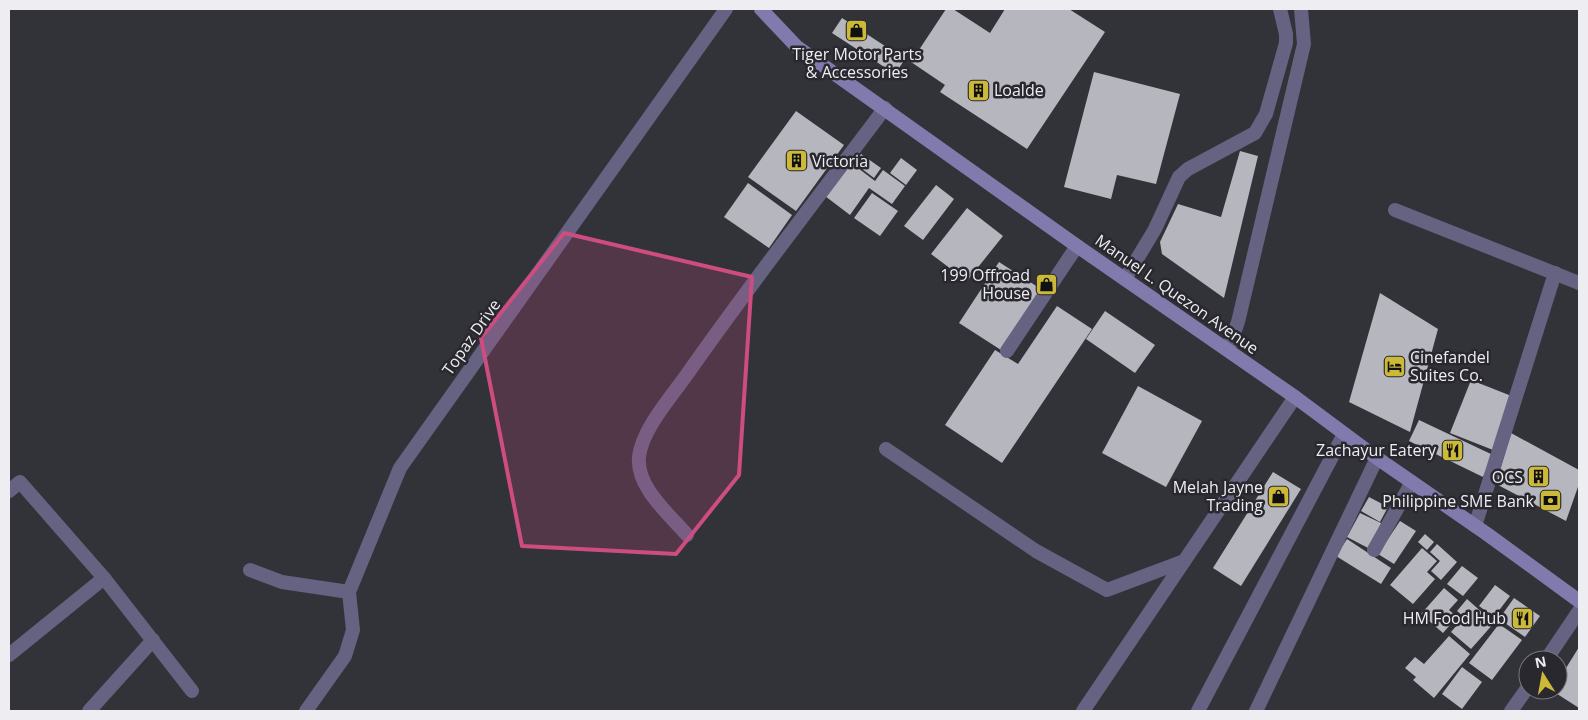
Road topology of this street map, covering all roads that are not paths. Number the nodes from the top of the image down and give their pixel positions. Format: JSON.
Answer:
{"nodes":[{"id":1,"x":726,"y":9,"type":"edge"},
{"id":2,"x":761,"y":9,"type":"edge"},
{"id":3,"x":1280,"y":9,"type":"edge"},
{"id":4,"x":1301,"y":9,"type":"edge"},
{"id":5,"x":885,"y":108,"type":"junction"},
{"id":6,"x":1395,"y":210,"type":"dead end"},
{"id":7,"x":1077,"y":246,"type":"junction"},
{"id":8,"x":1555,"y":273,"type":"junction"},
{"id":9,"x":1125,"y":279,"type":"junction"},
{"id":10,"x":1579,"y":283,"type":"edge"},
{"id":11,"x":1228,"y":350,"type":"junction"},
{"id":12,"x":1007,"y":351,"type":"dead end"},
{"id":13,"x":1295,"y":397,"type":"junction"},
{"id":14,"x":1344,"y":434,"type":"junction"},
{"id":15,"x":886,"y":449,"type":"dead end"},
{"id":16,"x":1377,"y":458,"type":"junction"},
{"id":17,"x":1412,"y":482,"type":"junction"},
{"id":18,"x":9,"y":491,"type":"edge"},
{"id":19,"x":1475,"y":526,"type":"junction"},
{"id":20,"x":687,"y":535,"type":"dead end"},
{"id":21,"x":1374,"y":550,"type":"dead end"},
{"id":22,"x":1184,"y":561,"type":"junction"},
{"id":23,"x":250,"y":570,"type":"dead end"},
{"id":24,"x":104,"y":578,"type":"junction"},
{"id":25,"x":349,"y":592,"type":"junction"},
{"id":26,"x":1579,"y":601,"type":"edge"},
{"id":27,"x":1579,"y":611,"type":"edge"},
{"id":28,"x":153,"y":640,"type":"junction"},
{"id":29,"x":1553,"y":650,"type":"edge"},
{"id":30,"x":9,"y":656,"type":"edge"},
{"id":31,"x":192,"y":691,"type":"dead end"},
{"id":32,"x":1519,"y":700,"type":"edge"},
{"id":33,"x":89,"y":711,"type":"edge"},
{"id":34,"x":306,"y":711,"type":"edge"},
{"id":35,"x":1083,"y":711,"type":"edge"},
{"id":36,"x":1198,"y":711,"type":"edge"},
{"id":37,"x":1256,"y":711,"type":"edge"},
{"id":38,"x":1512,"y":711,"type":"edge"}],
"edges":[{"from":1,"to":25,"type":"street","name":"Topaz Drive"},
{"from":2,"to":5,"type":"main road","name":"Manuel L. Quezon Avenue"},
{"from":3,"to":9,"type":"street"},
{"from":4,"to":11,"type":"street"},
{"from":5,"to":7,"type":"main road","name":"Manuel L. Quezon Avenue"},
{"from":5,"to":20,"type":"street"},
{"from":6,"to":8,"type":"street"},
{"from":7,"to":9,"type":"main road","name":"Manuel L. Quezon Avenue"},
{"from":7,"to":12,"type":"street"},
{"from":8,"to":10,"type":"street"},
{"from":8,"to":19,"type":"street"},
{"from":9,"to":11,"type":"main road","name":"Manuel L. Quezon Avenue"},
{"from":11,"to":13,"type":"main road","name":"Manuel L. Quezon Avenue"},
{"from":13,"to":14,"type":"main road","name":"Manuel L. Quezon Avenue"},
{"from":13,"to":22,"type":"street"},
{"from":14,"to":16,"type":"main road","name":"Manuel L. Quezon Avenue"},
{"from":14,"to":36,"type":"street"},
{"from":15,"to":22,"type":"street"},
{"from":16,"to":17,"type":"main road","name":"Manuel L. Quezon Avenue"},
{"from":16,"to":37,"type":"street"},
{"from":17,"to":19,"type":"main road","name":"Manuel L. Quezon Avenue"},
{"from":17,"to":21,"type":"street"},
{"from":18,"to":24,"type":"street"},
{"from":19,"to":26,"type":"main road","name":"Manuel L. Quezon Avenue"},
{"from":22,"to":35,"type":"street"},
{"from":23,"to":25,"type":"street"},
{"from":24,"to":28,"type":"street"},
{"from":24,"to":30,"type":"street"},
{"from":25,"to":34,"type":"street","name":"Topaz Drive"},
{"from":27,"to":29,"type":"street"},
{"from":28,"to":31,"type":"street"},
{"from":28,"to":33,"type":"street"},
{"from":32,"to":38,"type":"street"}]}
